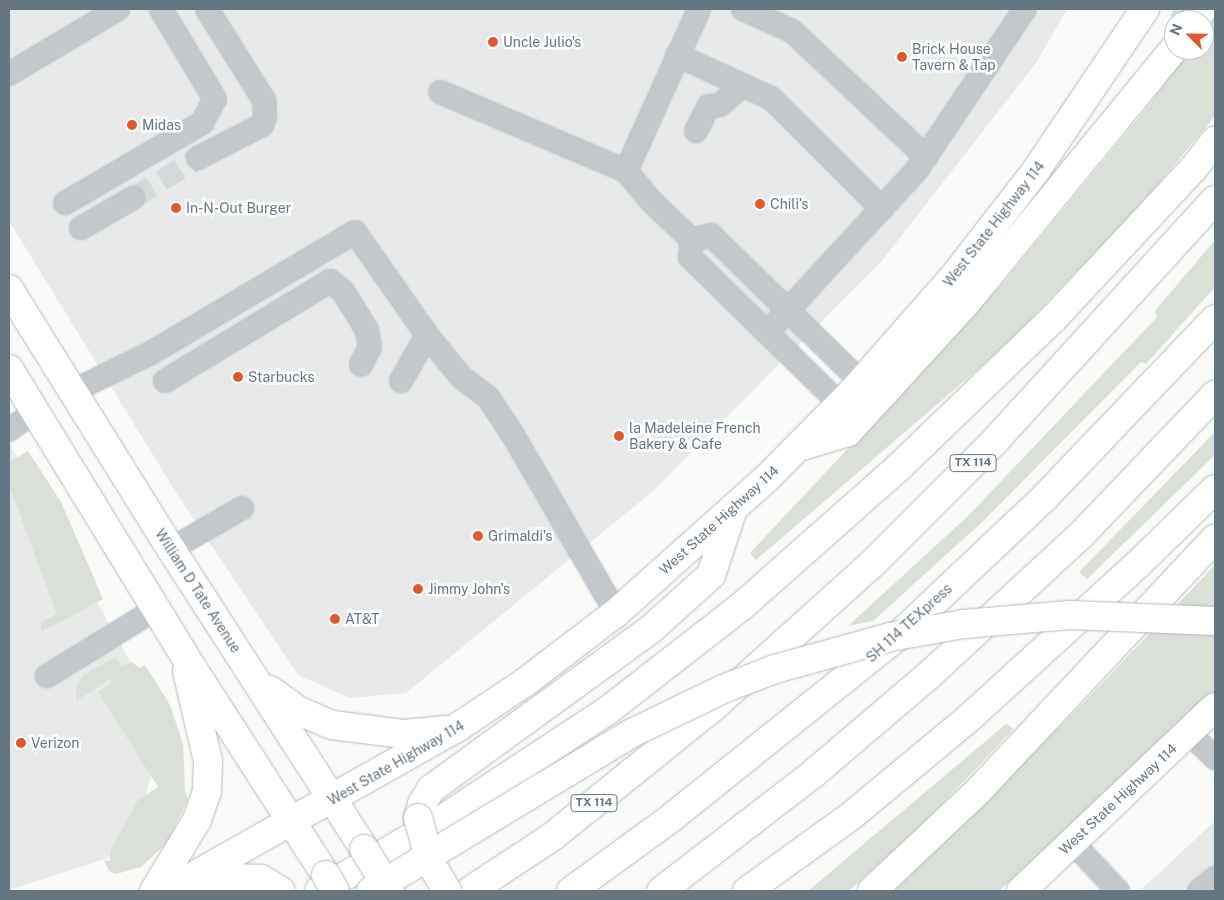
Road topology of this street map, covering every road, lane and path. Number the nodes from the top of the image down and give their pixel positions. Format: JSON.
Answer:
{"nodes":[{"id":1,"x":118,"y":9,"type":"edge"},
{"id":2,"x":161,"y":9,"type":"edge"},
{"id":3,"x":207,"y":9,"type":"edge"},
{"id":4,"x":699,"y":9,"type":"edge"},
{"id":5,"x":743,"y":9,"type":"edge"},
{"id":6,"x":1145,"y":9,"type":"edge"},
{"id":7,"x":1023,"y":10,"type":"edge"},
{"id":8,"x":677,"y":55,"type":"junction"},
{"id":9,"x":1165,"y":60,"type":"edge"},
{"id":10,"x":9,"y":74,"type":"edge"},
{"id":11,"x":743,"y":85,"type":"junction"},
{"id":12,"x":440,"y":92,"type":"dead end"},
{"id":13,"x":696,"y":131,"type":"dead end"},
{"id":14,"x":1215,"y":140,"type":"edge"},
{"id":15,"x":926,"y":157,"type":"junction"},
{"id":16,"x":198,"y":158,"type":"tunnel mouth"},
{"id":17,"x":626,"y":171,"type":"junction"},
{"id":18,"x":133,"y":198,"type":"tunnel mouth"},
{"id":19,"x":1215,"y":200,"type":"edge"},
{"id":20,"x":65,"y":203,"type":"dead end"},
{"id":21,"x":882,"y":209,"type":"junction"},
{"id":22,"x":81,"y":228,"type":"dead end"},
{"id":23,"x":692,"y":240,"type":"junction"},
{"id":24,"x":9,"y":290,"type":"edge"},
{"id":25,"x":787,"y":312,"type":"junction"},
{"id":26,"x":1215,"y":319,"type":"edge"},
{"id":27,"x":768,"y":331,"type":"junction"},
{"id":28,"x":427,"y":335,"type":"junction"},
{"id":29,"x":361,"y":365,"type":"dead end"},
{"id":30,"x":9,"y":369,"type":"edge"},
{"id":31,"x":165,"y":381,"type":"dead end"},
{"id":32,"x":401,"y":381,"type":"dead end"},
{"id":33,"x":861,"y":382,"type":"junction"},
{"id":34,"x":71,"y":392,"type":"junction"},
{"id":35,"x":1215,"y":395,"type":"edge"},
{"id":36,"x":840,"y":404,"type":"junction"},
{"id":37,"x":35,"y":412,"type":"junction"},
{"id":38,"x":9,"y":430,"type":"edge"},
{"id":39,"x":798,"y":447,"type":"junction"},
{"id":40,"x":1215,"y":489,"type":"edge"},
{"id":41,"x":242,"y":508,"type":"dead end"},
{"id":42,"x":733,"y":508,"type":"junction"},
{"id":43,"x":1215,"y":539,"type":"edge"},
{"id":44,"x":171,"y":549,"type":"junction"},
{"id":45,"x":156,"y":610,"type":"junction"},
{"id":46,"x":616,"y":613,"type":"junction"},
{"id":47,"x":1215,"y":621,"type":"edge"},
{"id":48,"x":184,"y":655,"type":"junction"},
{"id":49,"x":47,"y":676,"type":"dead end"},
{"id":50,"x":254,"y":678,"type":"junction"},
{"id":51,"x":1215,"y":707,"type":"edge"},
{"id":52,"x":455,"y":730,"type":"junction"},
{"id":53,"x":1189,"y":732,"type":"junction"},
{"id":54,"x":1215,"y":758,"type":"edge"},
{"id":55,"x":334,"y":799,"type":"junction"},
{"id":56,"x":292,"y":822,"type":"junction"},
{"id":57,"x":1073,"y":843,"type":"junction"},
{"id":58,"x":787,"y":862,"type":"junction"},
{"id":59,"x":327,"y":886,"type":"edge"},
{"id":60,"x":154,"y":891,"type":"edge"},
{"id":61,"x":167,"y":891,"type":"edge"},
{"id":62,"x":186,"y":891,"type":"edge"},
{"id":63,"x":281,"y":891,"type":"edge"},
{"id":64,"x":371,"y":891,"type":"edge"},
{"id":65,"x":390,"y":891,"type":"edge"},
{"id":66,"x":447,"y":891,"type":"edge"},
{"id":67,"x":470,"y":891,"type":"edge"},
{"id":68,"x":572,"y":891,"type":"edge"},
{"id":69,"x":661,"y":891,"type":"edge"},
{"id":70,"x":747,"y":891,"type":"edge"},
{"id":71,"x":773,"y":891,"type":"edge"},
{"id":72,"x":872,"y":891,"type":"edge"},
{"id":73,"x":1021,"y":891,"type":"edge"},
{"id":74,"x":1118,"y":891,"type":"edge"}],
"edges":[{"from":1,"to":10,"type":"street"},
{"from":2,"to":20,"type":"street"},
{"from":3,"to":16,"type":"street"},
{"from":4,"to":8,"type":"street"},
{"from":5,"to":15,"type":"street"},
{"from":6,"to":33,"type":"main road","name":"West State Highway 114"},
{"from":7,"to":15,"type":"street"},
{"from":8,"to":11,"type":"street"},
{"from":8,"to":17,"type":"street"},
{"from":9,"to":39,"type":"main road"},
{"from":11,"to":13,"type":"street"},
{"from":11,"to":21,"type":"street"},
{"from":12,"to":17,"type":"street"},
{"from":14,"to":59,"type":"main road"},
{"from":15,"to":21,"type":"street"},
{"from":17,"to":23,"type":"street"},
{"from":18,"to":22,"type":"street"},
{"from":19,"to":67,"type":"main road","number":"TX 114"},
{"from":21,"to":25,"type":"street"},
{"from":23,"to":25,"type":"street"},
{"from":23,"to":27,"type":"street"},
{"from":24,"to":34,"type":"main road","name":"William D Tate Avenue"},
{"from":25,"to":27,"type":"street"},
{"from":25,"to":33,"type":"street"},
{"from":26,"to":68,"type":"main road","name":"SH 114 TEXpress"},
{"from":27,"to":36,"type":"street"},
{"from":28,"to":32,"type":"street"},
{"from":28,"to":34,"type":"street"},
{"from":28,"to":46,"type":"street"},
{"from":29,"to":31,"type":"street"},
{"from":30,"to":37,"type":"main road"},
{"from":33,"to":36,"type":"main road","name":"West State Highway 114"},
{"from":34,"to":37,"type":"main road"},
{"from":34,"to":44,"type":"main road","name":"William D Tate Avenue"},
{"from":35,"to":69,"type":"main road"},
{"from":36,"to":39,"type":"main road","name":"West State Highway 114"},
{"from":37,"to":38,"type":"street"},
{"from":37,"to":45,"type":"main road"},
{"from":39,"to":42,"type":"main road","name":"West State Highway 114"},
{"from":40,"to":58,"type":"main road"},
{"from":41,"to":44,"type":"street"},
{"from":42,"to":46,"type":"main road","name":"West State Highway 114"},
{"from":42,"to":66,"type":"main road","bridge":true},
{"from":43,"to":72,"type":"main road"},
{"from":44,"to":50,"type":"main road","name":"William D Tate Avenue"},
{"from":45,"to":48,"type":"main road"},
{"from":45,"to":49,"type":"street"},
{"from":46,"to":52,"type":"main road","name":"West State Highway 114"},
{"from":47,"to":64,"type":"main road","bridge":true},
{"from":48,"to":56,"type":"main road"},
{"from":48,"to":60,"type":"main road"},
{"from":50,"to":52,"type":"main road"},
{"from":50,"to":55,"type":"main road","name":"William D Tate Avenue"},
{"from":51,"to":53,"type":"main road","name":"West State Highway 114"},
{"from":52,"to":55,"type":"main road","name":"West State Highway 114"},
{"from":53,"to":54,"type":"street"},
{"from":53,"to":57,"type":"main road","name":"West State Highway 114"},
{"from":55,"to":56,"type":"main road","name":"West State Highway 114"},
{"from":55,"to":65,"type":"main road","name":"William D Tate Avenue","bridge":true},
{"from":56,"to":59,"type":"main road"},
{"from":56,"to":61,"type":"main road","name":"West State Highway 114"},
{"from":57,"to":73,"type":"main road","name":"West State Highway 114"},
{"from":57,"to":74,"type":"street"},
{"from":58,"to":70,"type":"main road"},
{"from":58,"to":71,"type":"main road"},
{"from":62,"to":63,"type":"main road"}]}
